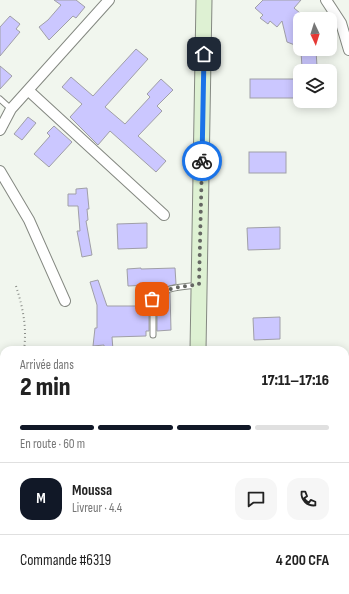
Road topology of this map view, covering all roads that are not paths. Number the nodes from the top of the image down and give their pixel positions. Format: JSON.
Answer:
{"nodes":[{"id":1,"x":109,"y":0,"type":"edge"},
{"id":2,"x":204,"y":0,"type":"edge"},
{"id":3,"x":326,"y":0,"type":"edge"},
{"id":4,"x":349,"y":50,"type":"edge"},
{"id":5,"x":29,"y":91,"type":"junction"},
{"id":6,"x":0,"y":99,"type":"edge"},
{"id":7,"x":11,"y":109,"type":"junction"},
{"id":8,"x":0,"y":130,"type":"edge"},
{"id":9,"x":0,"y":170,"type":"edge"},
{"id":10,"x":164,"y":215,"type":"dead end"},
{"id":11,"x":199,"y":284,"type":"junction"},
{"id":12,"x":65,"y":301,"type":"dead end"},
{"id":13,"x":153,"y":334,"type":"dead end"},
{"id":14,"x":198,"y":346,"type":"edge"}],
"edges":[{"from":1,"to":5,"type":"street"},
{"from":2,"to":11,"type":"street"},
{"from":3,"to":4,"type":"street"},
{"from":5,"to":7,"type":"street"},
{"from":5,"to":10,"type":"street"},
{"from":6,"to":7,"type":"lane"},
{"from":7,"to":8,"type":"street"},
{"from":9,"to":12,"type":"street"},
{"from":11,"to":13,"type":"lane"},
{"from":11,"to":14,"type":"street"}]}
